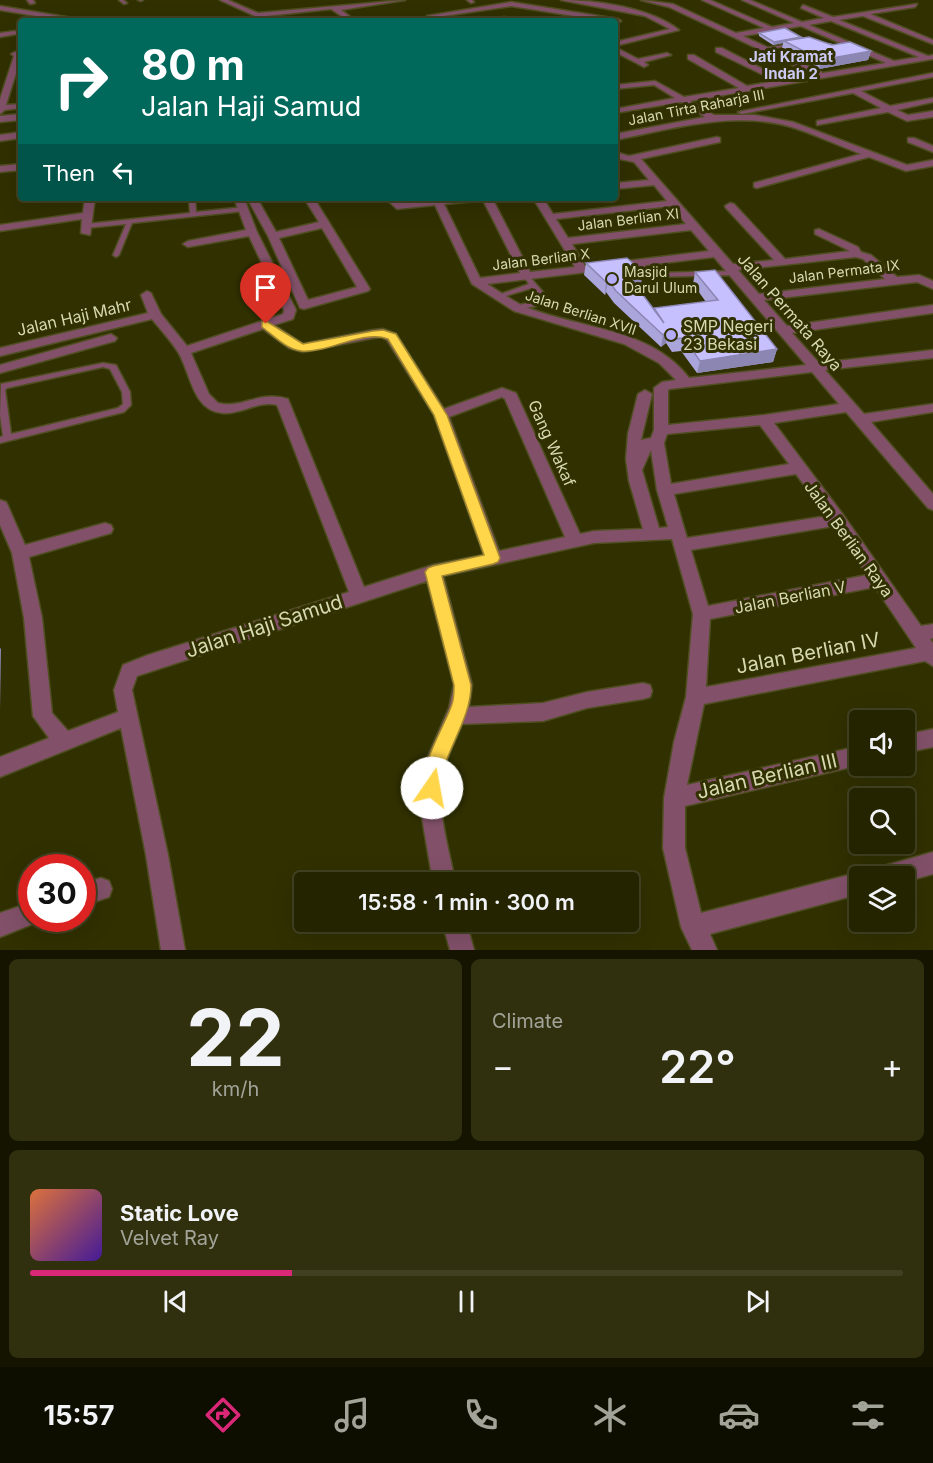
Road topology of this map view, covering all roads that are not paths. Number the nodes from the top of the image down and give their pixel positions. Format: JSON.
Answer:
{"nodes":[{"id":1,"x":223,"y":0,"type":"edge"},
{"id":2,"x":323,"y":0,"type":"edge"},
{"id":3,"x":402,"y":0,"type":"edge"},
{"id":4,"x":545,"y":0,"type":"edge"},
{"id":5,"x":564,"y":0,"type":"edge"},
{"id":6,"x":599,"y":0,"type":"edge"},
{"id":7,"x":644,"y":0,"type":"edge"},
{"id":8,"x":705,"y":0,"type":"edge"},
{"id":9,"x":745,"y":0,"type":"edge"},
{"id":10,"x":667,"y":2,"type":"edge"},
{"id":11,"x":883,"y":3,"type":"dead end"},
{"id":12,"x":591,"y":4,"type":"junction"},
{"id":13,"x":915,"y":5,"type":"dead end"},
{"id":14,"x":532,"y":7,"type":"junction"},
{"id":15,"x":803,"y":7,"type":"dead end"},
{"id":16,"x":0,"y":8,"type":"edge"},
{"id":17,"x":334,"y":8,"type":"junction"},
{"id":18,"x":899,"y":8,"type":"junction"},
{"id":19,"x":866,"y":15,"type":"junction"},
{"id":20,"x":650,"y":16,"type":"junction"},
{"id":21,"x":60,"y":18,"type":"edge"},
{"id":22,"x":349,"y":18,"type":"edge"},
{"id":23,"x":432,"y":18,"type":"edge"},
{"id":24,"x":594,"y":18,"type":"edge"},
{"id":25,"x":835,"y":20,"type":"junction"},
{"id":26,"x":618,"y":22,"type":"edge"},
{"id":27,"x":803,"y":25,"type":"junction"},
{"id":28,"x":772,"y":29,"type":"junction"},
{"id":29,"x":15,"y":33,"type":"dead end"},
{"id":30,"x":0,"y":35,"type":"edge"},
{"id":31,"x":736,"y":35,"type":"junction"},
{"id":32,"x":642,"y":38,"type":"junction"},
{"id":33,"x":933,"y":42,"type":"edge"},
{"id":34,"x":618,"y":43,"type":"edge"},
{"id":35,"x":797,"y":44,"type":"edge"},
{"id":36,"x":656,"y":46,"type":"dead end"},
{"id":37,"x":764,"y":49,"type":"junction"},
{"id":38,"x":719,"y":50,"type":"dead end"},
{"id":39,"x":618,"y":51,"type":"edge"},
{"id":40,"x":15,"y":53,"type":"edge"},
{"id":41,"x":667,"y":55,"type":"dead end"},
{"id":42,"x":628,"y":56,"type":"junction"},
{"id":43,"x":691,"y":57,"type":"dead end"},
{"id":44,"x":930,"y":57,"type":"edge"},
{"id":45,"x":618,"y":58,"type":"edge"},
{"id":46,"x":892,"y":63,"type":"junction"},
{"id":47,"x":820,"y":75,"type":"junction"},
{"id":48,"x":933,"y":75,"type":"edge"},
{"id":49,"x":781,"y":81,"type":"junction"},
{"id":50,"x":618,"y":87,"type":"edge"},
{"id":51,"x":744,"y":87,"type":"junction"},
{"id":52,"x":854,"y":91,"type":"junction"},
{"id":53,"x":679,"y":99,"type":"junction"},
{"id":54,"x":933,"y":100,"type":"edge"},
{"id":55,"x":18,"y":107,"type":"edge"},
{"id":56,"x":890,"y":108,"type":"junction"},
{"id":57,"x":1,"y":110,"type":"edge"},
{"id":58,"x":618,"y":110,"type":"edge"},
{"id":59,"x":933,"y":114,"type":"edge"},
{"id":60,"x":18,"y":117,"type":"edge"},
{"id":61,"x":713,"y":118,"type":"junction"},
{"id":62,"x":0,"y":120,"type":"edge"},
{"id":63,"x":820,"y":123,"type":"dead end"},
{"id":64,"x":18,"y":135,"type":"edge"},
{"id":65,"x":618,"y":136,"type":"edge"},
{"id":66,"x":0,"y":138,"type":"edge"},
{"id":67,"x":717,"y":140,"type":"dead end"},
{"id":68,"x":911,"y":140,"type":"dead end"},
{"id":69,"x":933,"y":149,"type":"edge"},
{"id":70,"x":871,"y":154,"type":"junction"},
{"id":71,"x":624,"y":159,"type":"edge"},
{"id":72,"x":933,"y":164,"type":"edge"},
{"id":73,"x":18,"y":167,"type":"edge"},
{"id":74,"x":0,"y":169,"type":"edge"},
{"id":75,"x":657,"y":182,"type":"junction"},
{"id":76,"x":757,"y":185,"type":"dead end"},
{"id":77,"x":618,"y":186,"type":"edge"},
{"id":78,"x":90,"y":201,"type":"edge"},
{"id":79,"x":192,"y":201,"type":"edge"},
{"id":80,"x":240,"y":201,"type":"edge"},
{"id":81,"x":254,"y":201,"type":"edge"},
{"id":82,"x":311,"y":201,"type":"edge"},
{"id":83,"x":393,"y":201,"type":"edge"},
{"id":84,"x":445,"y":201,"type":"edge"},
{"id":85,"x":489,"y":201,"type":"edge"},
{"id":86,"x":540,"y":201,"type":"edge"},
{"id":87,"x":438,"y":202,"type":"junction"},
{"id":88,"x":675,"y":204,"type":"junction"},
{"id":89,"x":730,"y":206,"type":"dead end"},
{"id":90,"x":244,"y":209,"type":"junction"},
{"id":91,"x":193,"y":214,"type":"junction"},
{"id":92,"x":549,"y":217,"type":"junction"},
{"id":93,"x":130,"y":221,"type":"junction"},
{"id":94,"x":325,"y":224,"type":"junction"},
{"id":95,"x":87,"y":225,"type":"junction"},
{"id":96,"x":695,"y":226,"type":"junction"},
{"id":97,"x":0,"y":228,"type":"edge"},
{"id":98,"x":252,"y":232,"type":"junction"},
{"id":99,"x":819,"y":232,"type":"dead end"},
{"id":100,"x":273,"y":236,"type":"junction"},
{"id":101,"x":565,"y":242,"type":"junction"},
{"id":102,"x":188,"y":243,"type":"dead end"},
{"id":103,"x":717,"y":253,"type":"junction"},
{"id":104,"x":856,"y":254,"type":"junction"},
{"id":105,"x":116,"y":255,"type":"dead end"},
{"id":106,"x":640,"y":262,"type":"junction"},
{"id":107,"x":782,"y":262,"type":"junction"},
{"id":108,"x":581,"y":268,"type":"junction"},
{"id":109,"x":733,"y":271,"type":"junction"},
{"id":110,"x":892,"y":279,"type":"junction"},
{"id":111,"x":530,"y":281,"type":"junction"},
{"id":112,"x":476,"y":282,"type":"junction"},
{"id":113,"x":932,"y":284,"type":"edge"},
{"id":114,"x":147,"y":295,"type":"dead end"},
{"id":115,"x":497,"y":297,"type":"junction"},
{"id":116,"x":756,"y":297,"type":"junction"},
{"id":117,"x":518,"y":308,"type":"junction"},
{"id":118,"x":933,"y":309,"type":"edge"},
{"id":119,"x":155,"y":315,"type":"junction"},
{"id":120,"x":266,"y":324,"type":"junction"},
{"id":121,"x":784,"y":330,"type":"junction"},
{"id":122,"x":111,"y":338,"type":"dead end"},
{"id":123,"x":184,"y":351,"type":"junction"},
{"id":124,"x":0,"y":352,"type":"edge"},
{"id":125,"x":933,"y":354,"type":"edge"},
{"id":126,"x":0,"y":369,"type":"edge"},
{"id":127,"x":817,"y":369,"type":"junction"},
{"id":128,"x":686,"y":384,"type":"junction"},
{"id":129,"x":645,"y":394,"type":"dead end"},
{"id":130,"x":850,"y":407,"type":"junction"},
{"id":131,"x":933,"y":408,"type":"edge"},
{"id":132,"x":441,"y":415,"type":"junction"},
{"id":133,"x":862,"y":419,"type":"junction"},
{"id":134,"x":764,"y":420,"type":"junction"},
{"id":135,"x":659,"y":436,"type":"junction"},
{"id":136,"x":3,"y":439,"type":"edge"},
{"id":137,"x":798,"y":468,"type":"junction"},
{"id":138,"x":635,"y":469,"type":"junction"},
{"id":139,"x":665,"y":490,"type":"junction"},
{"id":140,"x":933,"y":504,"type":"edge"},
{"id":141,"x":0,"y":506,"type":"edge"},
{"id":142,"x":838,"y":520,"type":"junction"},
{"id":143,"x":105,"y":530,"type":"dead end"},
{"id":144,"x":653,"y":534,"type":"junction"},
{"id":145,"x":680,"y":539,"type":"junction"},
{"id":146,"x":575,"y":541,"type":"junction"},
{"id":147,"x":20,"y":553,"type":"junction"},
{"id":148,"x":493,"y":558,"type":"junction"},
{"id":149,"x":433,"y":572,"type":"junction"},
{"id":150,"x":879,"y":579,"type":"junction"},
{"id":151,"x":359,"y":596,"type":"junction"},
{"id":152,"x":702,"y":614,"type":"junction"},
{"id":153,"x":925,"y":633,"type":"edge"},
{"id":154,"x":931,"y":656,"type":"edge"},
{"id":155,"x":643,"y":691,"type":"dead end"},
{"id":156,"x":696,"y":697,"type":"junction"},
{"id":157,"x":457,"y":716,"type":"junction"},
{"id":158,"x":128,"y":717,"type":"junction"},
{"id":159,"x":933,"y":738,"type":"edge"},
{"id":160,"x":64,"y":741,"type":"junction"},
{"id":161,"x":915,"y":742,"type":"edge"},
{"id":162,"x":849,"y":757,"type":"edge"},
{"id":163,"x":0,"y":767,"type":"edge"},
{"id":164,"x":674,"y":798,"type":"junction"},
{"id":165,"x":933,"y":863,"type":"edge"},
{"id":166,"x":915,"y":868,"type":"edge"},
{"id":167,"x":442,"y":872,"type":"edge"},
{"id":168,"x":849,"y":886,"type":"edge"},
{"id":169,"x":18,"y":918,"type":"edge"},
{"id":170,"x":0,"y":925,"type":"edge"},
{"id":171,"x":693,"y":927,"type":"junction"},
{"id":172,"x":457,"y":932,"type":"edge"},
{"id":173,"x":172,"y":950,"type":"edge"},
{"id":174,"x":462,"y":950,"type":"edge"},
{"id":175,"x":705,"y":950,"type":"edge"}],
"edges":[{"from":1,"to":17,"type":"street"},
{"from":2,"to":17,"type":"street"},
{"from":3,"to":17,"type":"street"},
{"from":4,"to":14,"type":"street"},
{"from":5,"to":12,"type":"street"},
{"from":6,"to":12,"type":"street"},
{"from":7,"to":10,"type":"street"},
{"from":8,"to":28,"type":"street"},
{"from":9,"to":27,"type":"street"},
{"from":10,"to":20,"type":"street"},
{"from":10,"to":31,"type":"street"},
{"from":11,"to":18,"type":"street"},
{"from":12,"to":20,"type":"street"},
{"from":13,"to":18,"type":"street"},
{"from":14,"to":23,"type":"street"},
{"from":14,"to":24,"type":"street"},
{"from":15,"to":25,"type":"street"},
{"from":16,"to":21,"type":"street"},
{"from":17,"to":22,"type":"street"},
{"from":18,"to":19,"type":"street"},
{"from":19,"to":25,"type":"street"},
{"from":19,"to":33,"type":"street"},
{"from":20,"to":26,"type":"street"},
{"from":20,"to":32,"type":"street"},
{"from":25,"to":27,"type":"street"},
{"from":25,"to":44,"type":"street"},
{"from":27,"to":28,"type":"street"},
{"from":27,"to":46,"type":"street"},
{"from":28,"to":31,"type":"street"},
{"from":29,"to":30,"type":"street"},
{"from":31,"to":37,"type":"street"},
{"from":32,"to":34,"type":"street"},
{"from":32,"to":36,"type":"street"},
{"from":35,"to":37,"type":"lane"},
{"from":37,"to":47,"type":"street"},
{"from":38,"to":49,"type":"street"},
{"from":39,"to":42,"type":"street"},
{"from":40,"to":57,"type":"street"},
{"from":41,"to":42,"type":"street"},
{"from":42,"to":45,"type":"street"},
{"from":43,"to":51,"type":"street"},
{"from":44,"to":46,"type":"street"},
{"from":46,"to":47,"type":"street"},
{"from":47,"to":49,"type":"street"},
{"from":47,"to":52,"type":"street"},
{"from":48,"to":52,"type":"street","name":"Jalan Tirta Raharja III"},
{"from":49,"to":51,"type":"street"},
{"from":50,"to":53,"type":"street"},
{"from":51,"to":53,"type":"street"},
{"from":52,"to":56,"type":"street"},
{"from":52,"to":61,"type":"street","name":"Jalan Tirta Raharja III"},
{"from":53,"to":58,"type":"street"},
{"from":53,"to":61,"type":"street"},
{"from":54,"to":56,"type":"street"},
{"from":55,"to":57,"type":"street"},
{"from":56,"to":59,"type":"street"},
{"from":56,"to":63,"type":"street"},
{"from":60,"to":62,"type":"street"},
{"from":61,"to":65,"type":"street","name":"Jalan Tirta Raharja III"},
{"from":61,"to":70,"type":"street"},
{"from":64,"to":66,"type":"street"},
{"from":67,"to":71,"type":"street"},
{"from":68,"to":69,"type":"street"},
{"from":70,"to":72,"type":"street"},
{"from":70,"to":76,"type":"street"},
{"from":71,"to":75,"type":"street","name":"Jalan Permata Raya"},
{"from":73,"to":74,"type":"street"},
{"from":75,"to":77,"type":"street"},
{"from":75,"to":88,"type":"street","name":"Jalan Permata Raya"},
{"from":78,"to":95,"type":"street"},
{"from":79,"to":91,"type":"lane"},
{"from":80,"to":90,"type":"street"},
{"from":81,"to":100,"type":"street"},
{"from":82,"to":94,"type":"street"},
{"from":83,"to":87,"type":"street"},
{"from":84,"to":87,"type":"street"},
{"from":85,"to":111,"type":"street"},
{"from":86,"to":92,"type":"street"},
{"from":87,"to":112,"type":"street","name":"Jalan Berlian XVII"},
{"from":88,"to":92,"type":"street"},
{"from":88,"to":96,"type":"street","name":"Jalan Permata Raya"},
{"from":89,"to":107,"type":"street"},
{"from":90,"to":91,"type":"lane"},
{"from":90,"to":98,"type":"street"},
{"from":91,"to":93,"type":"lane"},
{"from":92,"to":101,"type":"street"},
{"from":93,"to":95,"type":"lane"},
{"from":93,"to":105,"type":"lane"},
{"from":94,"to":100,"type":"street"},
{"from":94,"to":100,"type":"street"},
{"from":95,"to":97,"type":"street"},
{"from":96,"to":101,"type":"street","name":"Jalan Berlian XI"},
{"from":96,"to":103,"type":"street","name":"Jalan Permata Raya"},
{"from":98,"to":102,"type":"street"},
{"from":98,"to":120,"type":"street"},
{"from":99,"to":104,"type":"street"},
{"from":101,"to":108,"type":"street"},
{"from":103,"to":106,"type":"street","name":"Jalan Berlian X"},
{"from":103,"to":109,"type":"street","name":"Jalan Permata Raya"},
{"from":104,"to":107,"type":"street"},
{"from":104,"to":110,"type":"street"},
{"from":106,"to":108,"type":"street","name":"Jalan Berlian X"},
{"from":106,"to":109,"type":"lane"},
{"from":107,"to":109,"type":"street"},
{"from":108,"to":111,"type":"street","name":"Jalan Berlian X"},
{"from":109,"to":116,"type":"street","name":"Jalan Permata Raya"},
{"from":110,"to":113,"type":"street","name":"Jalan Permata IX"},
{"from":110,"to":116,"type":"street","name":"Jalan Permata IX"},
{"from":111,"to":112,"type":"street","name":"Jalan Berlian X"},
{"from":111,"to":115,"type":"lane"},
{"from":111,"to":117,"type":"lane"},
{"from":112,"to":115,"type":"street","name":"Jalan Berlian XVII"},
{"from":114,"to":119,"type":"street"},
{"from":115,"to":117,"type":"street","name":"Jalan Berlian XVII"},
{"from":116,"to":121,"type":"street","name":"Jalan Permata Raya"},
{"from":117,"to":128,"type":"street","name":"Jalan Berlian XVII"},
{"from":118,"to":121,"type":"street"},
{"from":119,"to":123,"type":"street"},
{"from":119,"to":124,"type":"street","name":"Jalan Haji Mahr"},
{"from":120,"to":123,"type":"street"},
{"from":120,"to":132,"type":"street"},
{"from":121,"to":127,"type":"street","name":"Jalan Permata Raya"},
{"from":122,"to":126,"type":"street"},
{"from":123,"to":151,"type":"street"},
{"from":125,"to":127,"type":"street"},
{"from":127,"to":128,"type":"street"},
{"from":127,"to":130,"type":"street","name":"Jalan Permata Raya"},
{"from":128,"to":135,"type":"street"},
{"from":129,"to":138,"type":"street"},
{"from":130,"to":133,"type":"street","name":"Jalan Permata Raya"},
{"from":130,"to":134,"type":"street"},
{"from":131,"to":133,"type":"street"},
{"from":132,"to":146,"type":"street","name":"Gang Wakaf"},
{"from":132,"to":148,"type":"street"},
{"from":133,"to":140,"type":"street","name":"Jalan Permata Raya"},
{"from":134,"to":135,"type":"street"},
{"from":134,"to":137,"type":"street","name":"Jalan Berlian Raya"},
{"from":135,"to":138,"type":"street"},
{"from":135,"to":139,"type":"street"},
{"from":136,"to":136,"type":"lane"},
{"from":137,"to":139,"type":"street"},
{"from":137,"to":142,"type":"street","name":"Jalan Berlian Raya"},
{"from":138,"to":144,"type":"street"},
{"from":139,"to":145,"type":"street"},
{"from":141,"to":147,"type":"street"},
{"from":142,"to":145,"type":"street","name":"Jalan Haji Samud"},
{"from":142,"to":150,"type":"street","name":"Jalan Berlian Raya"},
{"from":143,"to":147,"type":"street"},
{"from":144,"to":145,"type":"street","name":"Jalan Haji Samud"},
{"from":144,"to":146,"type":"street","name":"Jalan Haji Samud"},
{"from":145,"to":152,"type":"street"},
{"from":146,"to":148,"type":"street","name":"Jalan Haji Samud"},
{"from":147,"to":160,"type":"street"},
{"from":148,"to":149,"type":"street","name":"Jalan Haji Samud"},
{"from":149,"to":151,"type":"street","name":"Jalan Haji Samud"},
{"from":149,"to":157,"type":"street"},
{"from":150,"to":152,"type":"street","name":"Jalan Berlian V"},
{"from":150,"to":153,"type":"street","name":"Jalan Berlian Raya"},
{"from":151,"to":158,"type":"street","name":"Jalan Haji Samud"},
{"from":152,"to":156,"type":"street"},
{"from":153,"to":154,"type":"street","name":"Jalan Berlian Raya"},
{"from":154,"to":156,"type":"street","name":"Jalan Berlian IV"},
{"from":155,"to":157,"type":"street"},
{"from":156,"to":164,"type":"street"},
{"from":157,"to":167,"type":"street"},
{"from":158,"to":160,"type":"street"},
{"from":158,"to":173,"type":"street","name":"Jalan Haji Samud"},
{"from":159,"to":161,"type":"street"},
{"from":160,"to":163,"type":"street"},
{"from":162,"to":164,"type":"street","name":"Jalan Berlian III"},
{"from":164,"to":171,"type":"street"},
{"from":165,"to":166,"type":"street"},
{"from":168,"to":171,"type":"street"},
{"from":169,"to":170,"type":"street"},
{"from":171,"to":175,"type":"street"},
{"from":172,"to":174,"type":"street"}]}
